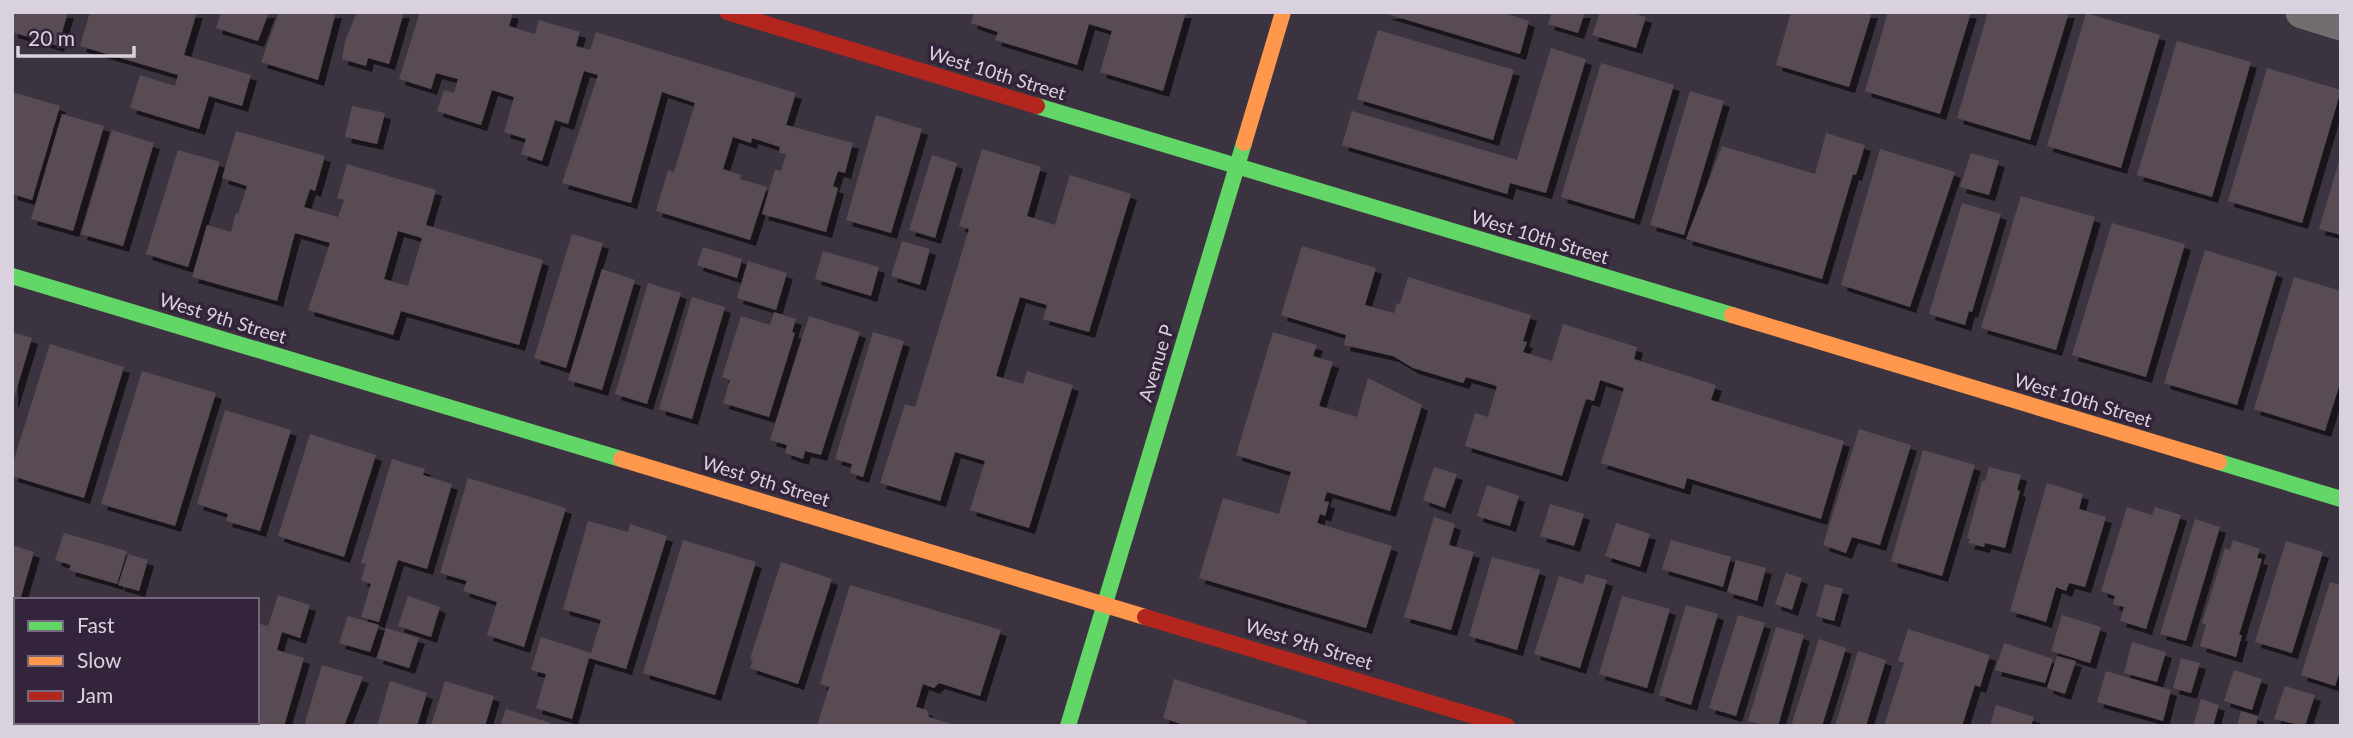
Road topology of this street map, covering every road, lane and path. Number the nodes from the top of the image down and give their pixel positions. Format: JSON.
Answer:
{"nodes":[{"id":1,"x":727,"y":12,"type":"edge"},
{"id":2,"x":1283,"y":12,"type":"edge"},
{"id":3,"x":2302,"y":12,"type":"edge"},
{"id":4,"x":2341,"y":24,"type":"edge"},
{"id":5,"x":1237,"y":168,"type":"junction"},
{"id":6,"x":12,"y":276,"type":"edge"},
{"id":7,"x":2341,"y":499,"type":"edge"},
{"id":8,"x":1105,"y":605,"type":"junction"},
{"id":9,"x":1069,"y":726,"type":"edge"},
{"id":10,"x":1507,"y":726,"type":"edge"}],
"edges":[{"from":1,"to":5,"type":"street","name":"West 10th Street"},
{"from":2,"to":5,"type":"street","name":"Avenue P"},
{"from":3,"to":4,"type":"street"},
{"from":5,"to":7,"type":"street","name":"West 10th Street"},
{"from":5,"to":8,"type":"street","name":"Avenue P"},
{"from":6,"to":8,"type":"street","name":"West 9th Street"},
{"from":8,"to":9,"type":"street","name":"Avenue P"},
{"from":8,"to":10,"type":"street","name":"West 9th Street"}]}
